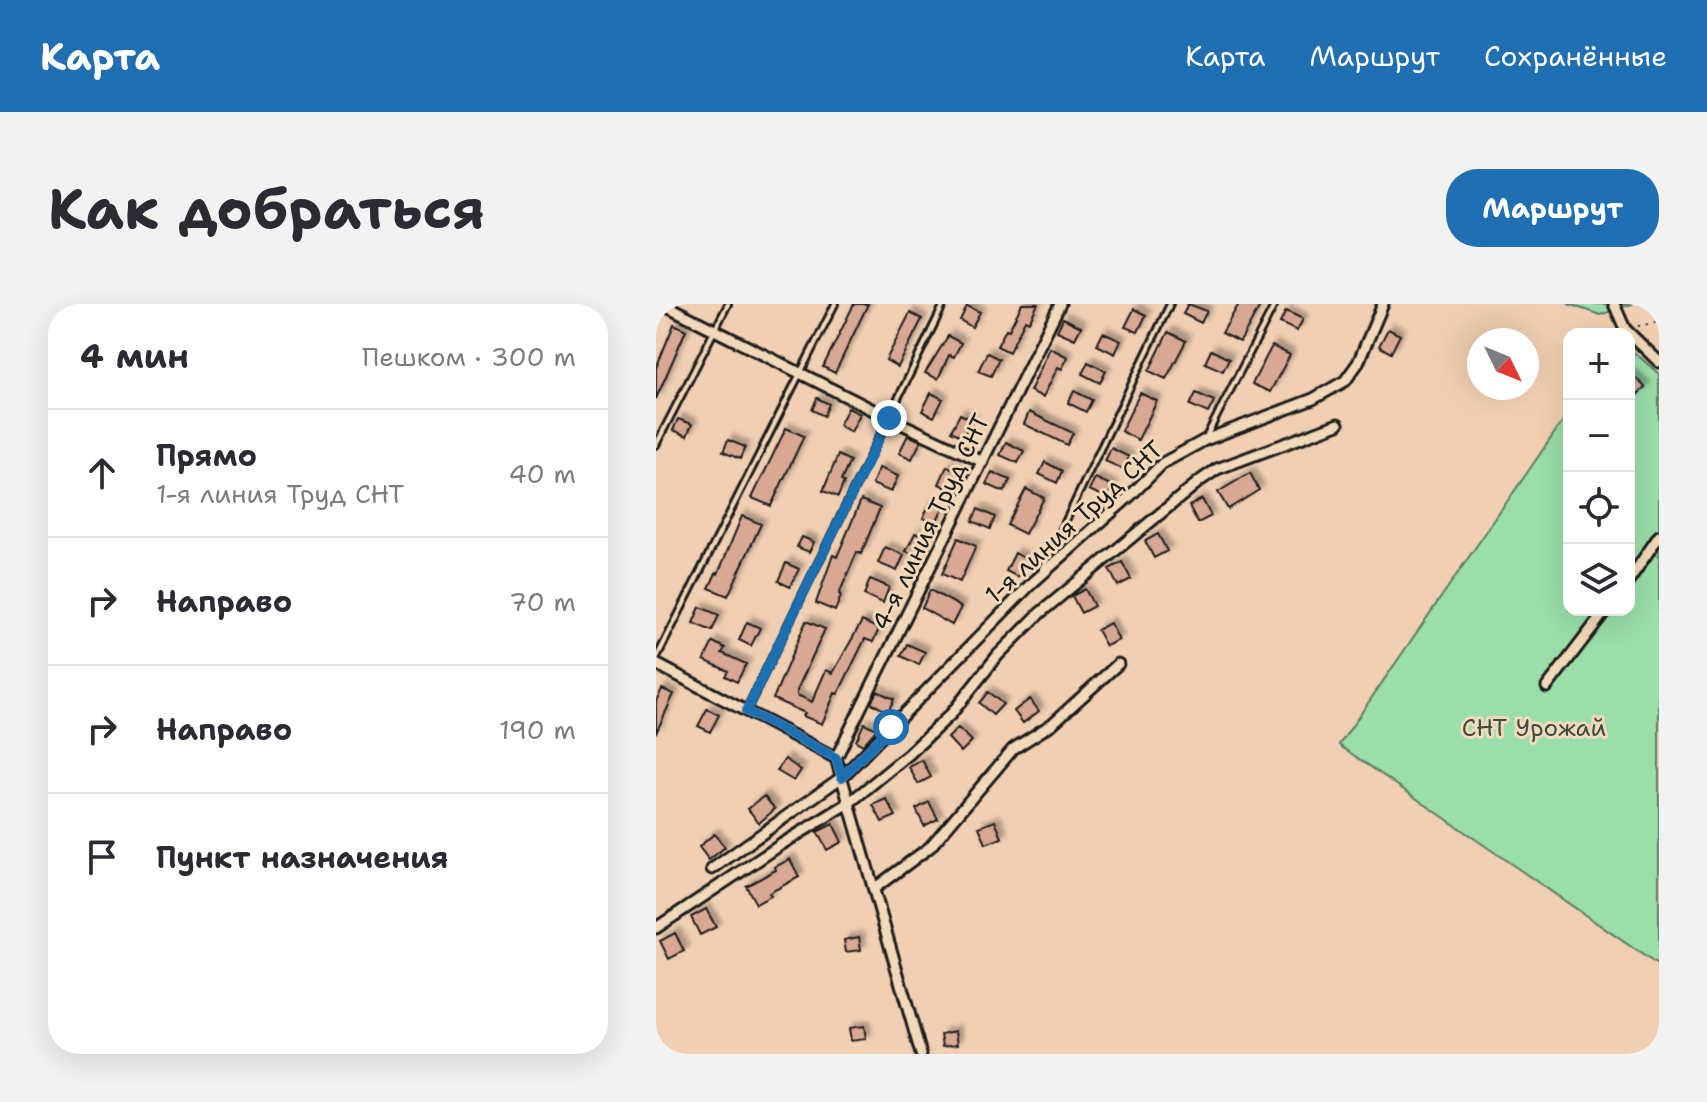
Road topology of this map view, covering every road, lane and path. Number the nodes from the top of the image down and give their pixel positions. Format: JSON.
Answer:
{"nodes":[{"id":1,"x":663,"y":304,"type":"edge"},
{"id":2,"x":728,"y":304,"type":"edge"},
{"id":3,"x":835,"y":304,"type":"edge"},
{"id":4,"x":944,"y":304,"type":"edge"},
{"id":5,"x":1060,"y":304,"type":"edge"},
{"id":6,"x":1170,"y":304,"type":"edge"},
{"id":7,"x":1275,"y":304,"type":"edge"},
{"id":8,"x":1383,"y":304,"type":"edge"},
{"id":9,"x":1614,"y":304,"type":"edge"},
{"id":10,"x":1659,"y":322,"type":"edge"},
{"id":11,"x":1625,"y":328,"type":"edge"},
{"id":12,"x":1630,"y":328,"type":"edge"},
{"id":13,"x":714,"y":330,"type":"junction"},
{"id":14,"x":1635,"y":339,"type":"edge"},
{"id":15,"x":1659,"y":362,"type":"edge"},
{"id":16,"x":799,"y":372,"type":"junction"},
{"id":17,"x":889,"y":418,"type":"junction"},
{"id":18,"x":1338,"y":424,"type":"dead end"},
{"id":19,"x":1205,"y":440,"type":"junction"},
{"id":20,"x":656,"y":445,"type":"edge"},
{"id":21,"x":983,"y":462,"type":"junction"},
{"id":22,"x":1659,"y":536,"type":"edge"},
{"id":23,"x":1635,"y":571,"type":"edge"},
{"id":24,"x":1039,"y":578,"type":"junction"},
{"id":25,"x":1601,"y":616,"type":"edge"},
{"id":26,"x":656,"y":661,"type":"edge"},
{"id":27,"x":1118,"y":664,"type":"dead end"},
{"id":28,"x":1547,"y":687,"type":"dead end"},
{"id":29,"x":746,"y":711,"type":"junction"},
{"id":30,"x":836,"y":758,"type":"junction"},
{"id":31,"x":842,"y":777,"type":"junction"},
{"id":32,"x":849,"y":803,"type":"junction"},
{"id":33,"x":712,"y":869,"type":"dead end"},
{"id":34,"x":875,"y":888,"type":"junction"},
{"id":35,"x":656,"y":928,"type":"edge"},
{"id":36,"x":921,"y":1054,"type":"edge"}],
"edges":[{"from":1,"to":13,"type":"street"},
{"from":2,"to":13,"type":"lane"},
{"from":3,"to":16,"type":"lane"},
{"from":4,"to":17,"type":"lane"},
{"from":5,"to":21,"type":"street","name":"4-я линия Труд СНТ"},
{"from":6,"to":24,"type":"lane"},
{"from":7,"to":19,"type":"lane"},
{"from":8,"to":19,"type":"street","name":"1-я линия Труд СНТ"},
{"from":9,"to":11,"type":"street"},
{"from":10,"to":12,"type":"path"},
{"from":13,"to":16,"type":"street"},
{"from":13,"to":20,"type":"lane"},
{"from":14,"to":15,"type":"street"},
{"from":16,"to":17,"type":"street"},
{"from":16,"to":26,"type":"lane"},
{"from":17,"to":21,"type":"street"},
{"from":17,"to":29,"type":"lane"},
{"from":18,"to":32,"type":"street"},
{"from":19,"to":24,"type":"street","name":"1-я линия Труд СНТ"},
{"from":21,"to":30,"type":"street","name":"4-я линия Труд СНТ"},
{"from":22,"to":23,"type":"street"},
{"from":24,"to":31,"type":"street","name":"1-я линия Труд СНТ"},
{"from":25,"to":28,"type":"street"},
{"from":26,"to":29,"type":"street"},
{"from":27,"to":34,"type":"street"},
{"from":29,"to":30,"type":"street"},
{"from":30,"to":31,"type":"street"},
{"from":31,"to":32,"type":"street"},
{"from":31,"to":33,"type":"street","name":"1-я линия Труд СНТ"},
{"from":32,"to":34,"type":"street"},
{"from":32,"to":35,"type":"street"},
{"from":34,"to":36,"type":"street"}]}
